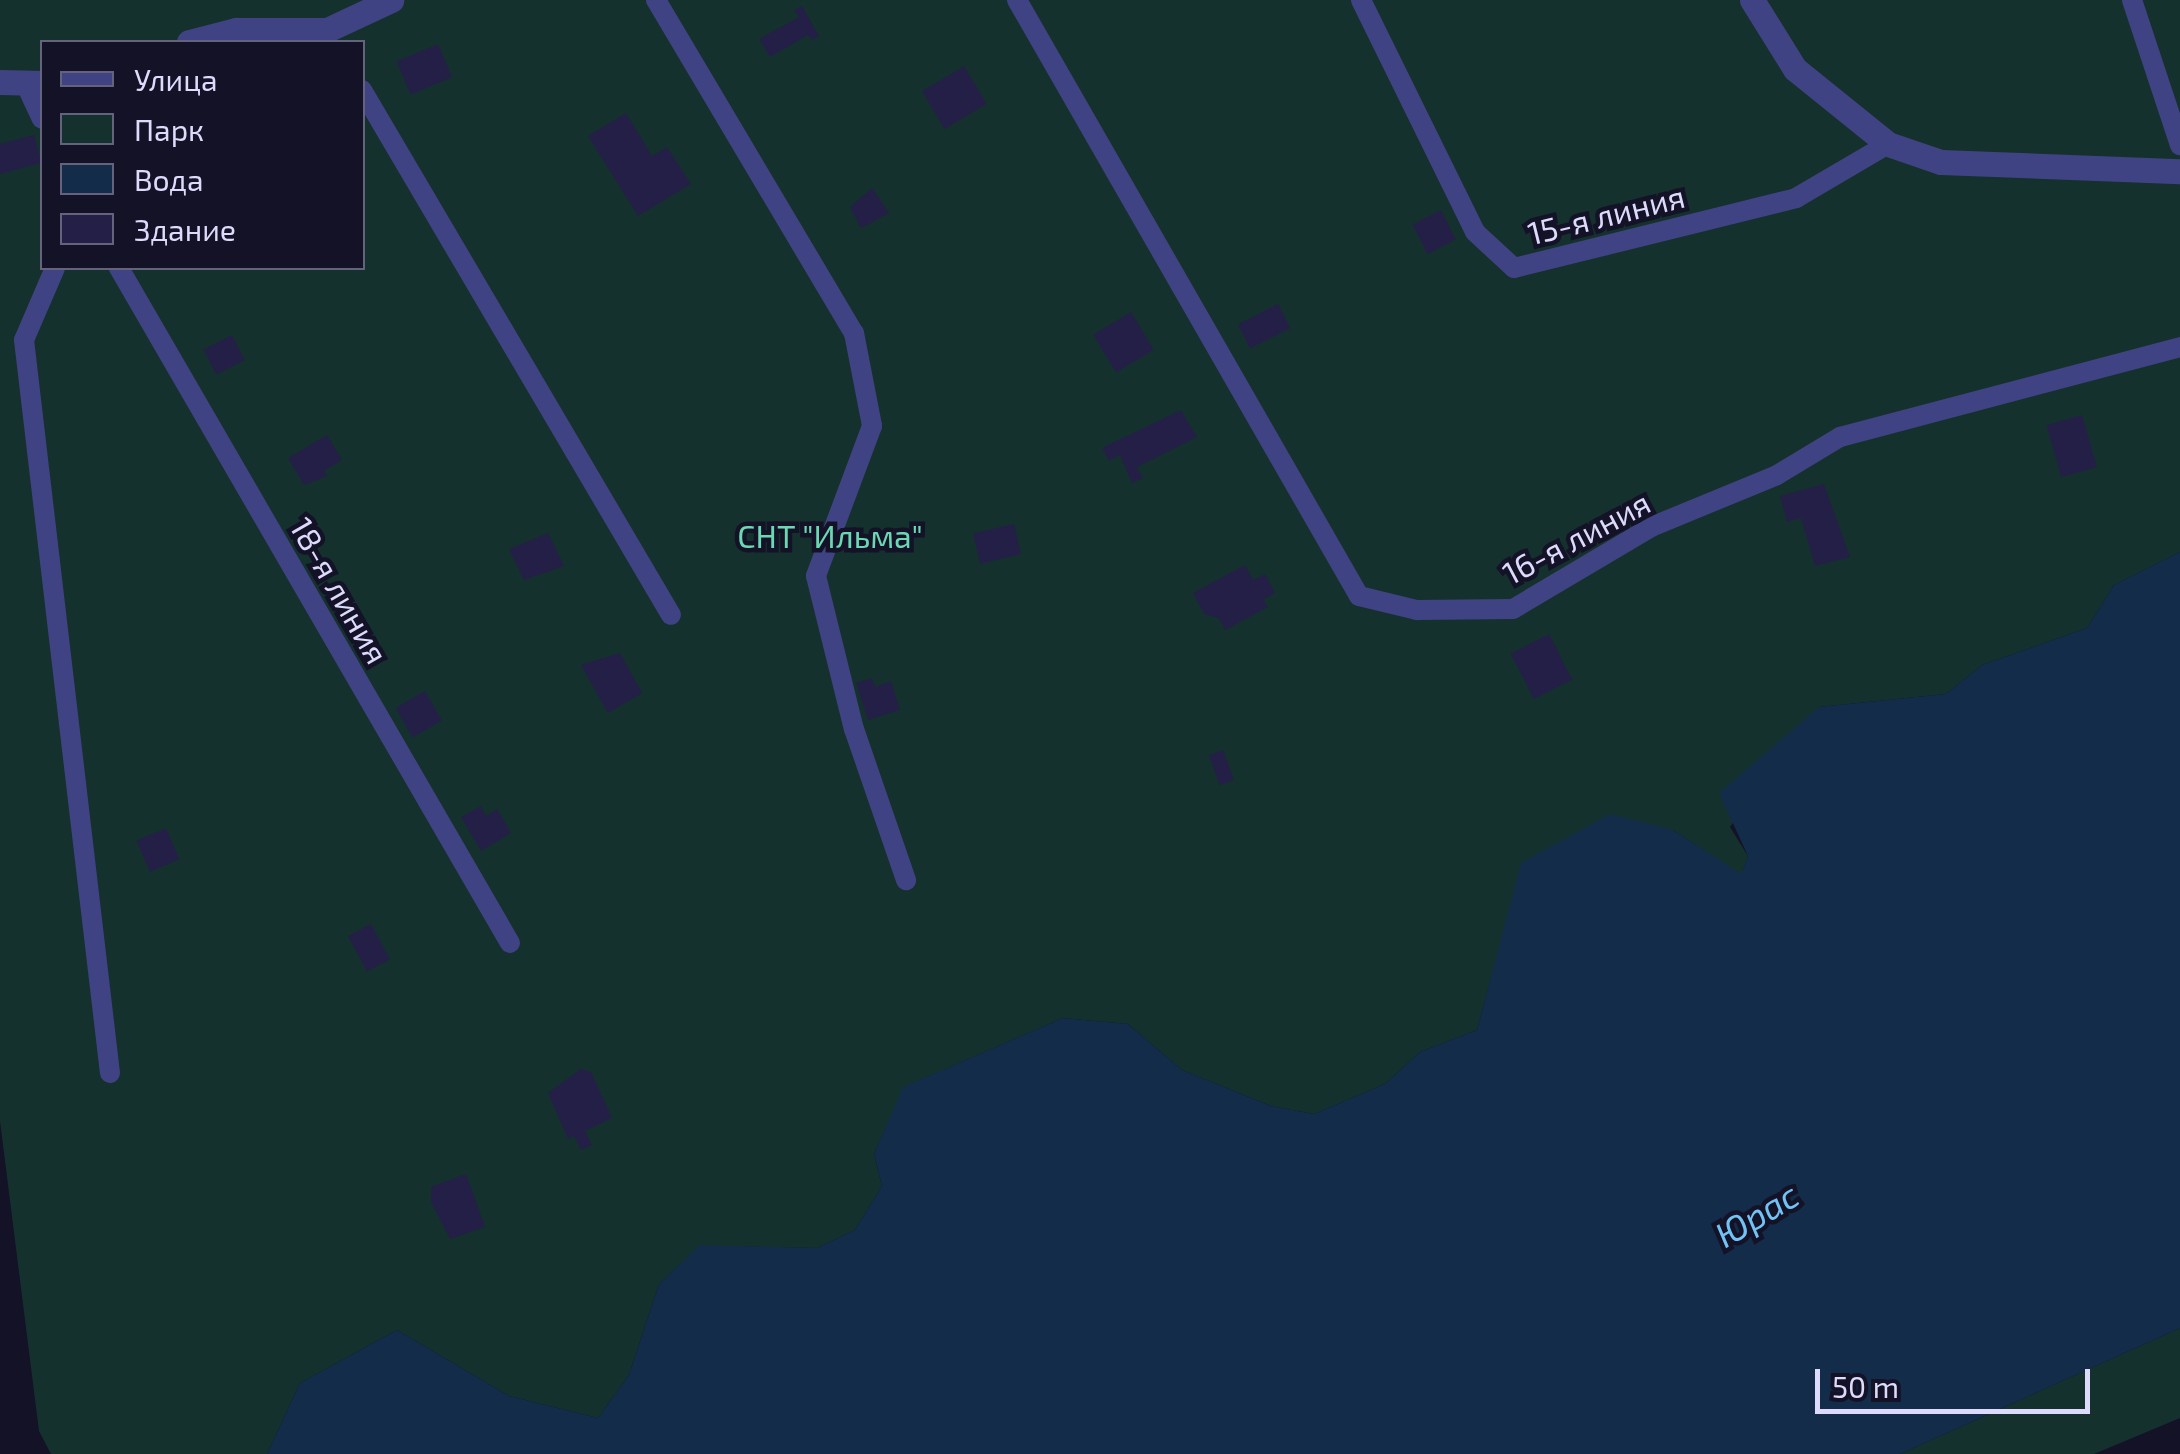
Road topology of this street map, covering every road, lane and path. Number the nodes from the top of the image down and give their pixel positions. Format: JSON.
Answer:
{"nodes":[{"id":1,"x":391,"y":0,"type":"edge"},
{"id":2,"x":656,"y":0,"type":"edge"},
{"id":3,"x":1017,"y":0,"type":"edge"},
{"id":4,"x":1362,"y":0,"type":"edge"},
{"id":5,"x":1752,"y":0,"type":"edge"},
{"id":6,"x":2132,"y":0,"type":"edge"},
{"id":7,"x":331,"y":36,"type":"edge"},
{"id":8,"x":198,"y":40,"type":"edge"},
{"id":9,"x":0,"y":82,"type":"edge"},
{"id":10,"x":35,"y":85,"type":"edge"},
{"id":11,"x":365,"y":95,"type":"edge"},
{"id":12,"x":1888,"y":144,"type":"junction"},
{"id":13,"x":2180,"y":144,"type":"edge"},
{"id":14,"x":2180,"y":171,"type":"edge"},
{"id":15,"x":54,"y":270,"type":"edge"},
{"id":16,"x":120,"y":270,"type":"edge"},
{"id":17,"x":2180,"y":347,"type":"edge"},
{"id":18,"x":671,"y":615,"type":"dead end"},
{"id":19,"x":906,"y":880,"type":"dead end"},
{"id":20,"x":510,"y":943,"type":"dead end"},
{"id":21,"x":110,"y":1073,"type":"dead end"}],
"edges":[{"from":1,"to":7,"type":"street"},
{"from":2,"to":19,"type":"lane"},
{"from":3,"to":17,"type":"lane","name":"16-я линия"},
{"from":4,"to":12,"type":"lane","name":"15-я линия"},
{"from":5,"to":12,"type":"street"},
{"from":6,"to":13,"type":"lane"},
{"from":7,"to":8,"type":"street"},
{"from":9,"to":10,"type":"street"},
{"from":11,"to":18,"type":"lane"},
{"from":12,"to":14,"type":"street"},
{"from":15,"to":21,"type":"lane"},
{"from":16,"to":20,"type":"lane","name":"18-я линия"}]}
